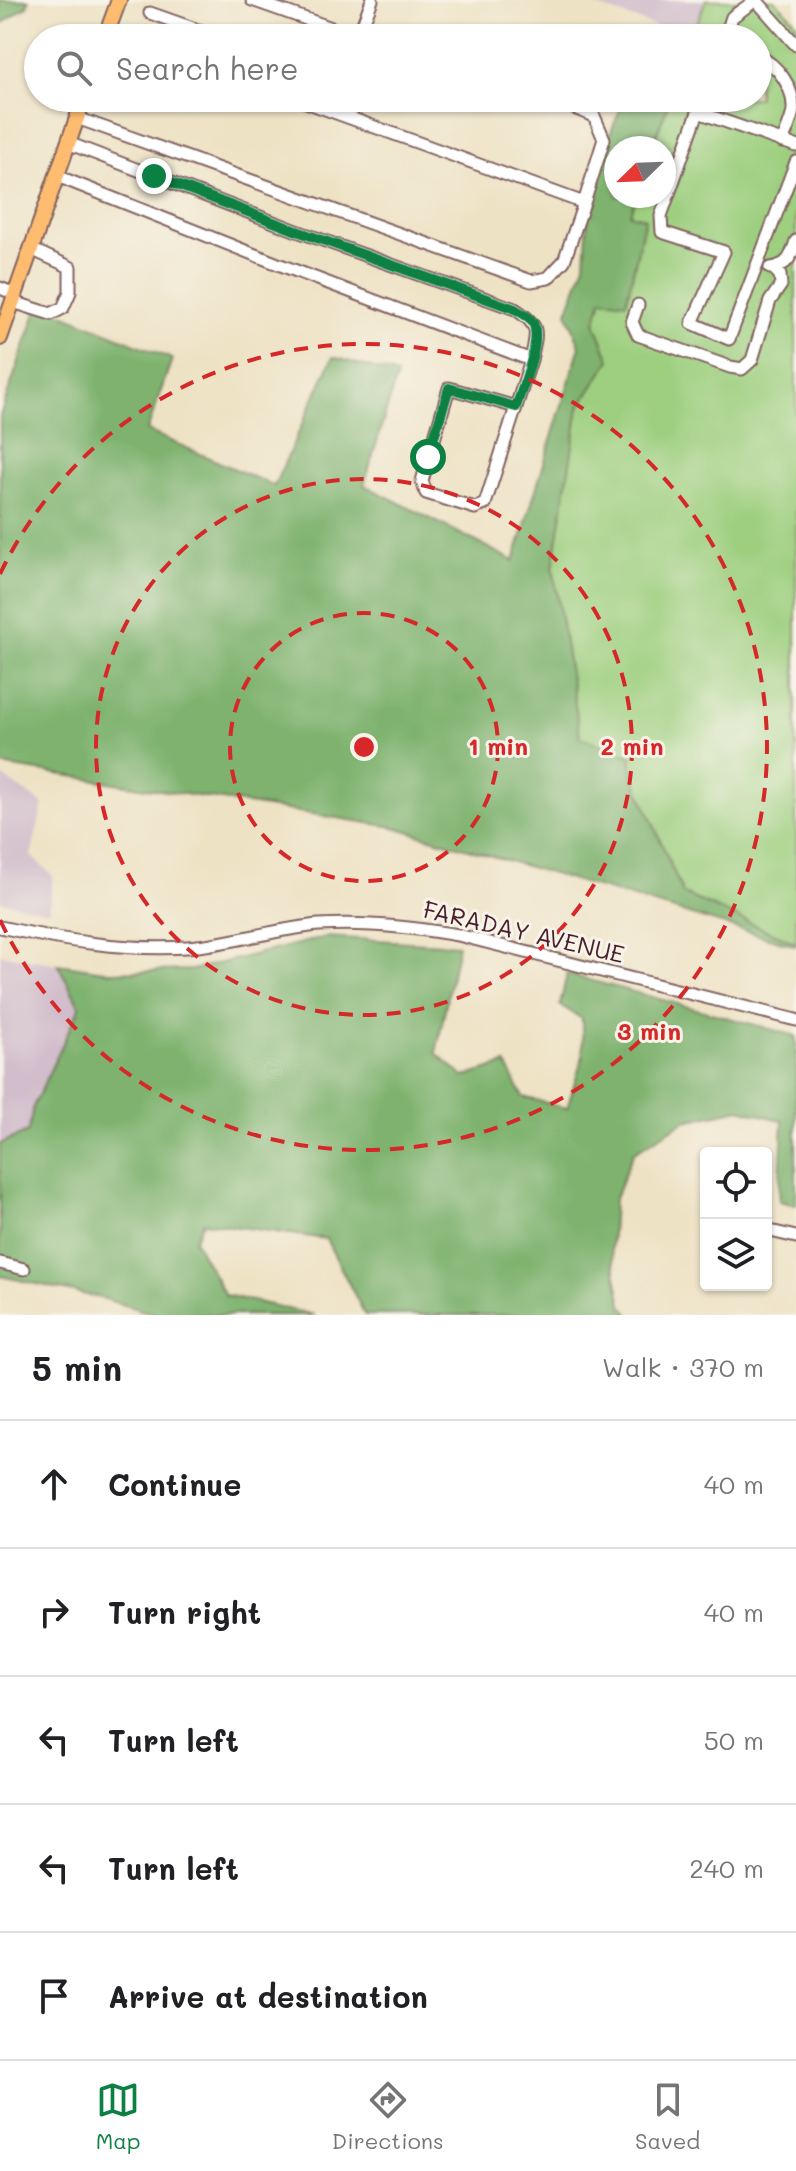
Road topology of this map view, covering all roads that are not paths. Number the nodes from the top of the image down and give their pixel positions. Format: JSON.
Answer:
{"nodes":[{"id":1,"x":119,"y":0,"type":"edge"},
{"id":2,"x":252,"y":0,"type":"edge"},
{"id":3,"x":372,"y":0,"type":"edge"},
{"id":4,"x":756,"y":0,"type":"edge"},
{"id":5,"x":150,"y":13,"type":"dead end"},
{"id":6,"x":110,"y":24,"type":"edge"},
{"id":7,"x":181,"y":24,"type":"edge"},
{"id":8,"x":320,"y":24,"type":"edge"},
{"id":9,"x":364,"y":24,"type":"edge"},
{"id":10,"x":730,"y":24,"type":"edge"},
{"id":11,"x":796,"y":45,"type":"edge"},
{"id":12,"x":772,"y":64,"type":"edge"},
{"id":13,"x":79,"y":112,"type":"edge"},
{"id":14,"x":336,"y":112,"type":"edge"},
{"id":15,"x":349,"y":112,"type":"edge"},
{"id":16,"x":584,"y":112,"type":"edge"},
{"id":17,"x":698,"y":112,"type":"joint"},
{"id":18,"x":348,"y":116,"type":"junction"},
{"id":19,"x":77,"y":118,"type":"junction"},
{"id":20,"x":782,"y":142,"type":"junction"},
{"id":21,"x":68,"y":143,"type":"junction"},
{"id":22,"x":796,"y":146,"type":"edge"},
{"id":23,"x":796,"y":162,"type":"edge"},
{"id":24,"x":57,"y":176,"type":"junction"},
{"id":25,"x":584,"y":203,"type":"junction"},
{"id":26,"x":796,"y":241,"type":"edge"},
{"id":27,"x":31,"y":249,"type":"junction"},
{"id":28,"x":758,"y":267,"type":"junction"},
{"id":29,"x":773,"y":268,"type":"junction"},
{"id":30,"x":0,"y":288,"type":"edge"},
{"id":31,"x":14,"y":298,"type":"junction"},
{"id":32,"x":638,"y":305,"type":"dead end"},
{"id":33,"x":0,"y":338,"type":"edge"},
{"id":34,"x":531,"y":360,"type":"junction"},
{"id":35,"x":516,"y":407,"type":"junction"},
{"id":36,"x":0,"y":927,"type":"edge"},
{"id":37,"x":796,"y":1020,"type":"edge"},
{"id":38,"x":772,"y":1231,"type":"edge"},
{"id":39,"x":796,"y":1237,"type":"edge"},
{"id":40,"x":0,"y":1263,"type":"edge"},
{"id":41,"x":24,"y":1269,"type":"dead end"}],
"edges":[{"from":1,"to":6,"type":"main road"},
{"from":2,"to":8,"type":"street"},
{"from":3,"to":9,"type":"street"},
{"from":4,"to":10,"type":"street"},
{"from":4,"to":11,"type":"street"},
{"from":5,"to":7,"type":"street"},
{"from":12,"to":20,"type":"street"},
{"from":13,"to":19,"type":"main road"},
{"from":14,"to":18,"type":"street"},
{"from":15,"to":18,"type":"street"},
{"from":16,"to":25,"type":"street"},
{"from":17,"to":20,"type":"street"},
{"from":17,"to":28,"type":"street"},
{"from":18,"to":25,"type":"street"},
{"from":19,"to":21,"type":"main road"},
{"from":19,"to":25,"type":"street"},
{"from":20,"to":22,"type":"street"},
{"from":21,"to":24,"type":"main road"},
{"from":21,"to":34,"type":"street"},
{"from":23,"to":28,"type":"street"},
{"from":24,"to":27,"type":"main road"},
{"from":24,"to":34,"type":"street"},
{"from":26,"to":29,"type":"street"},
{"from":27,"to":31,"type":"main road"},
{"from":27,"to":31,"type":"street"},
{"from":28,"to":29,"type":"street"},
{"from":29,"to":32,"type":"street"},
{"from":30,"to":31,"type":"street"},
{"from":31,"to":33,"type":"main road"},
{"from":34,"to":35,"type":"street"},
{"from":35,"to":35,"type":"street"},
{"from":36,"to":37,"type":"street","name":"FARADAY AVENUE"},
{"from":38,"to":39,"type":"street"},
{"from":40,"to":41,"type":"street"}]}
